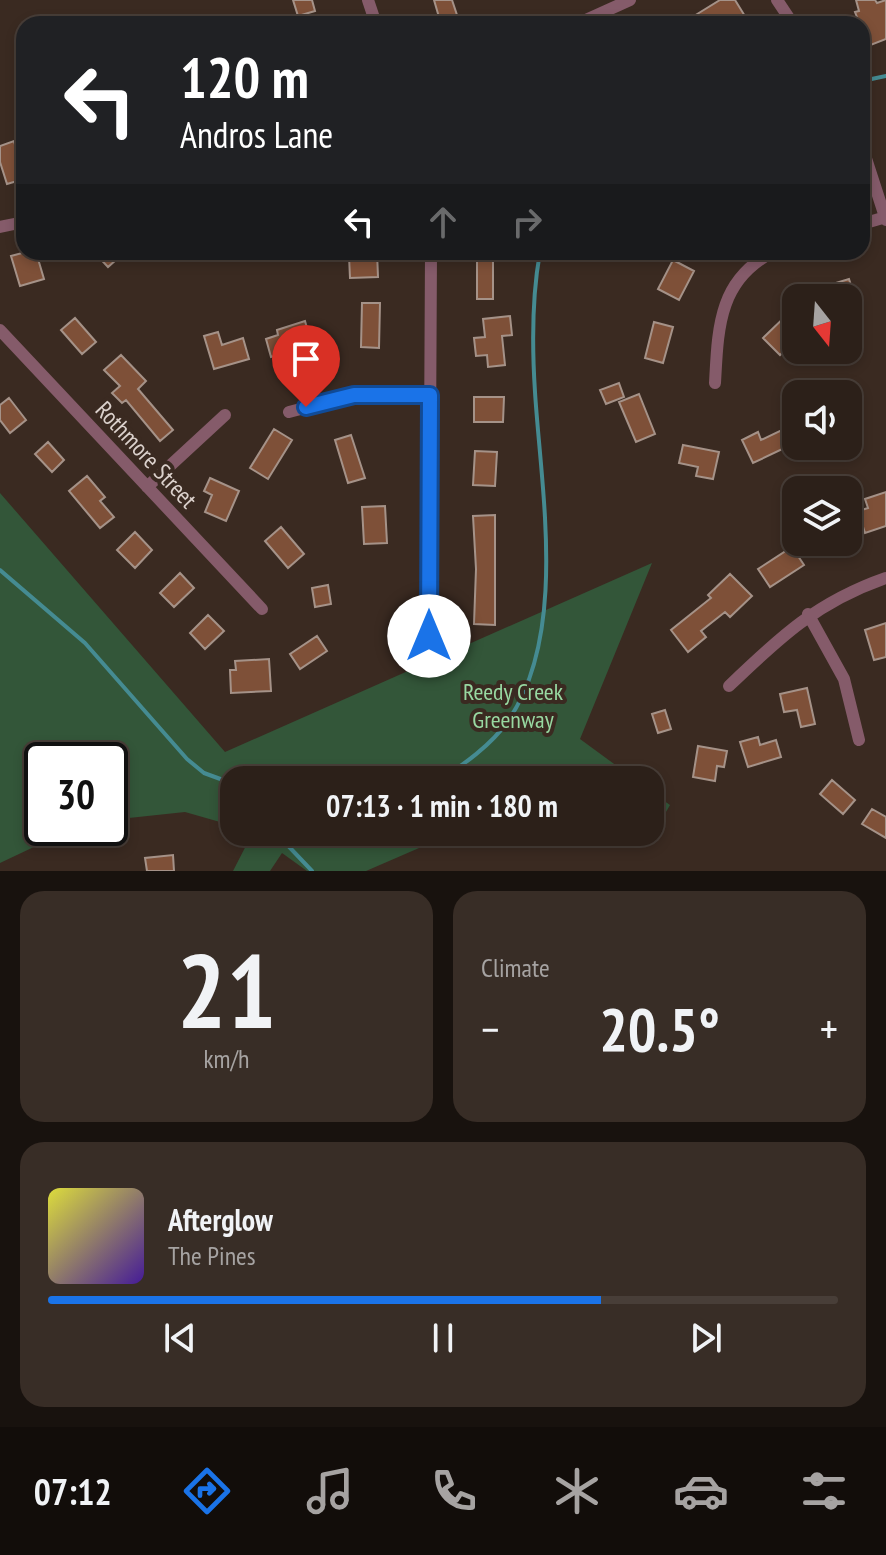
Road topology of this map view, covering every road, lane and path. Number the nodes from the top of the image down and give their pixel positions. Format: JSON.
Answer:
{"nodes":[{"id":1,"x":630,"y":0,"type":"edge"},
{"id":2,"x":595,"y":16,"type":"edge"},
{"id":3,"x":870,"y":170,"type":"edge"},
{"id":4,"x":886,"y":218,"type":"edge"},
{"id":5,"x":431,"y":260,"type":"edge"},
{"id":6,"x":761,"y":260,"type":"edge"},
{"id":7,"x":0,"y":330,"type":"edge"},
{"id":8,"x":715,"y":383,"type":"dead end"},
{"id":9,"x":430,"y":395,"type":"junction"},
{"id":10,"x":289,"y":412,"type":"dead end"},
{"id":11,"x":225,"y":415,"type":"dead end"},
{"id":12,"x":147,"y":487,"type":"junction"},
{"id":13,"x":886,"y":578,"type":"edge"},
{"id":14,"x":262,"y":609,"type":"dead end"},
{"id":15,"x":808,"y":614,"type":"junction"},
{"id":16,"x":429,"y":636,"type":"dead end"},
{"id":17,"x":729,"y":686,"type":"dead end"},
{"id":18,"x":859,"y":740,"type":"dead end"}],
"edges":[{"from":1,"to":2,"type":"street"},
{"from":3,"to":4,"type":"street"},
{"from":5,"to":9,"type":"street"},
{"from":6,"to":8,"type":"street"},
{"from":7,"to":12,"type":"street","name":"Rothmore Street"},
{"from":9,"to":10,"type":"street"},
{"from":9,"to":16,"type":"street"},
{"from":11,"to":12,"type":"street"},
{"from":12,"to":14,"type":"street","name":"Rothmore Street"},
{"from":13,"to":15,"type":"street"},
{"from":15,"to":17,"type":"street"},
{"from":15,"to":18,"type":"street"}]}
